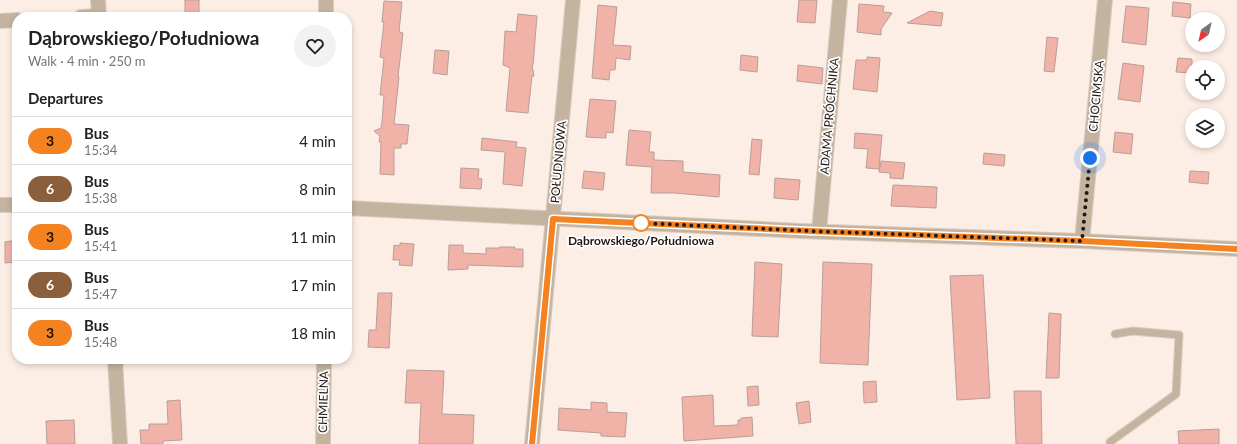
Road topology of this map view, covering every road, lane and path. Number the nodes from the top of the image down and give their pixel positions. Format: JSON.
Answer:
{"nodes":[{"id":1,"x":98,"y":0,"type":"edge"},
{"id":2,"x":326,"y":0,"type":"edge"},
{"id":3,"x":573,"y":0,"type":"edge"},
{"id":4,"x":840,"y":0,"type":"edge"},
{"id":5,"x":1105,"y":0,"type":"edge"},
{"id":6,"x":99,"y":12,"type":"edge"},
{"id":7,"x":326,"y":12,"type":"edge"},
{"id":8,"x":12,"y":20,"type":"edge"},
{"id":9,"x":0,"y":21,"type":"edge"},
{"id":10,"x":12,"y":204,"type":"edge"},
{"id":11,"x":0,"y":205,"type":"edge"},
{"id":12,"x":352,"y":208,"type":"edge"},
{"id":13,"x":553,"y":219,"type":"junction"},
{"id":14,"x":819,"y":231,"type":"junction"},
{"id":15,"x":1082,"y":241,"type":"junction"},
{"id":16,"x":1237,"y":248,"type":"edge"},
{"id":17,"x":1115,"y":334,"type":"dead end"},
{"id":18,"x":115,"y":364,"type":"edge"},
{"id":19,"x":324,"y":364,"type":"edge"},
{"id":20,"x":120,"y":444,"type":"edge"},
{"id":21,"x":323,"y":444,"type":"edge"},
{"id":22,"x":532,"y":444,"type":"edge"},
{"id":23,"x":1110,"y":444,"type":"edge"}],
"edges":[{"from":1,"to":6,"type":"street"},
{"from":2,"to":7,"type":"street"},
{"from":3,"to":13,"type":"street","name":"POŁUDNIOWA"},
{"from":4,"to":14,"type":"street","name":"ADAMA PRÓCHNIKA"},
{"from":5,"to":15,"type":"street","name":"CHOCIMSKA"},
{"from":8,"to":9,"type":"street"},
{"from":10,"to":11,"type":"street"},
{"from":12,"to":13,"type":"street"},
{"from":13,"to":14,"type":"street"},
{"from":13,"to":22,"type":"street","name":"POŁUDNIOWA"},
{"from":14,"to":15,"type":"street"},
{"from":15,"to":16,"type":"street"},
{"from":17,"to":23,"type":"lane"},
{"from":18,"to":20,"type":"street"},
{"from":19,"to":21,"type":"street","name":"CHMIELNA"}]}
